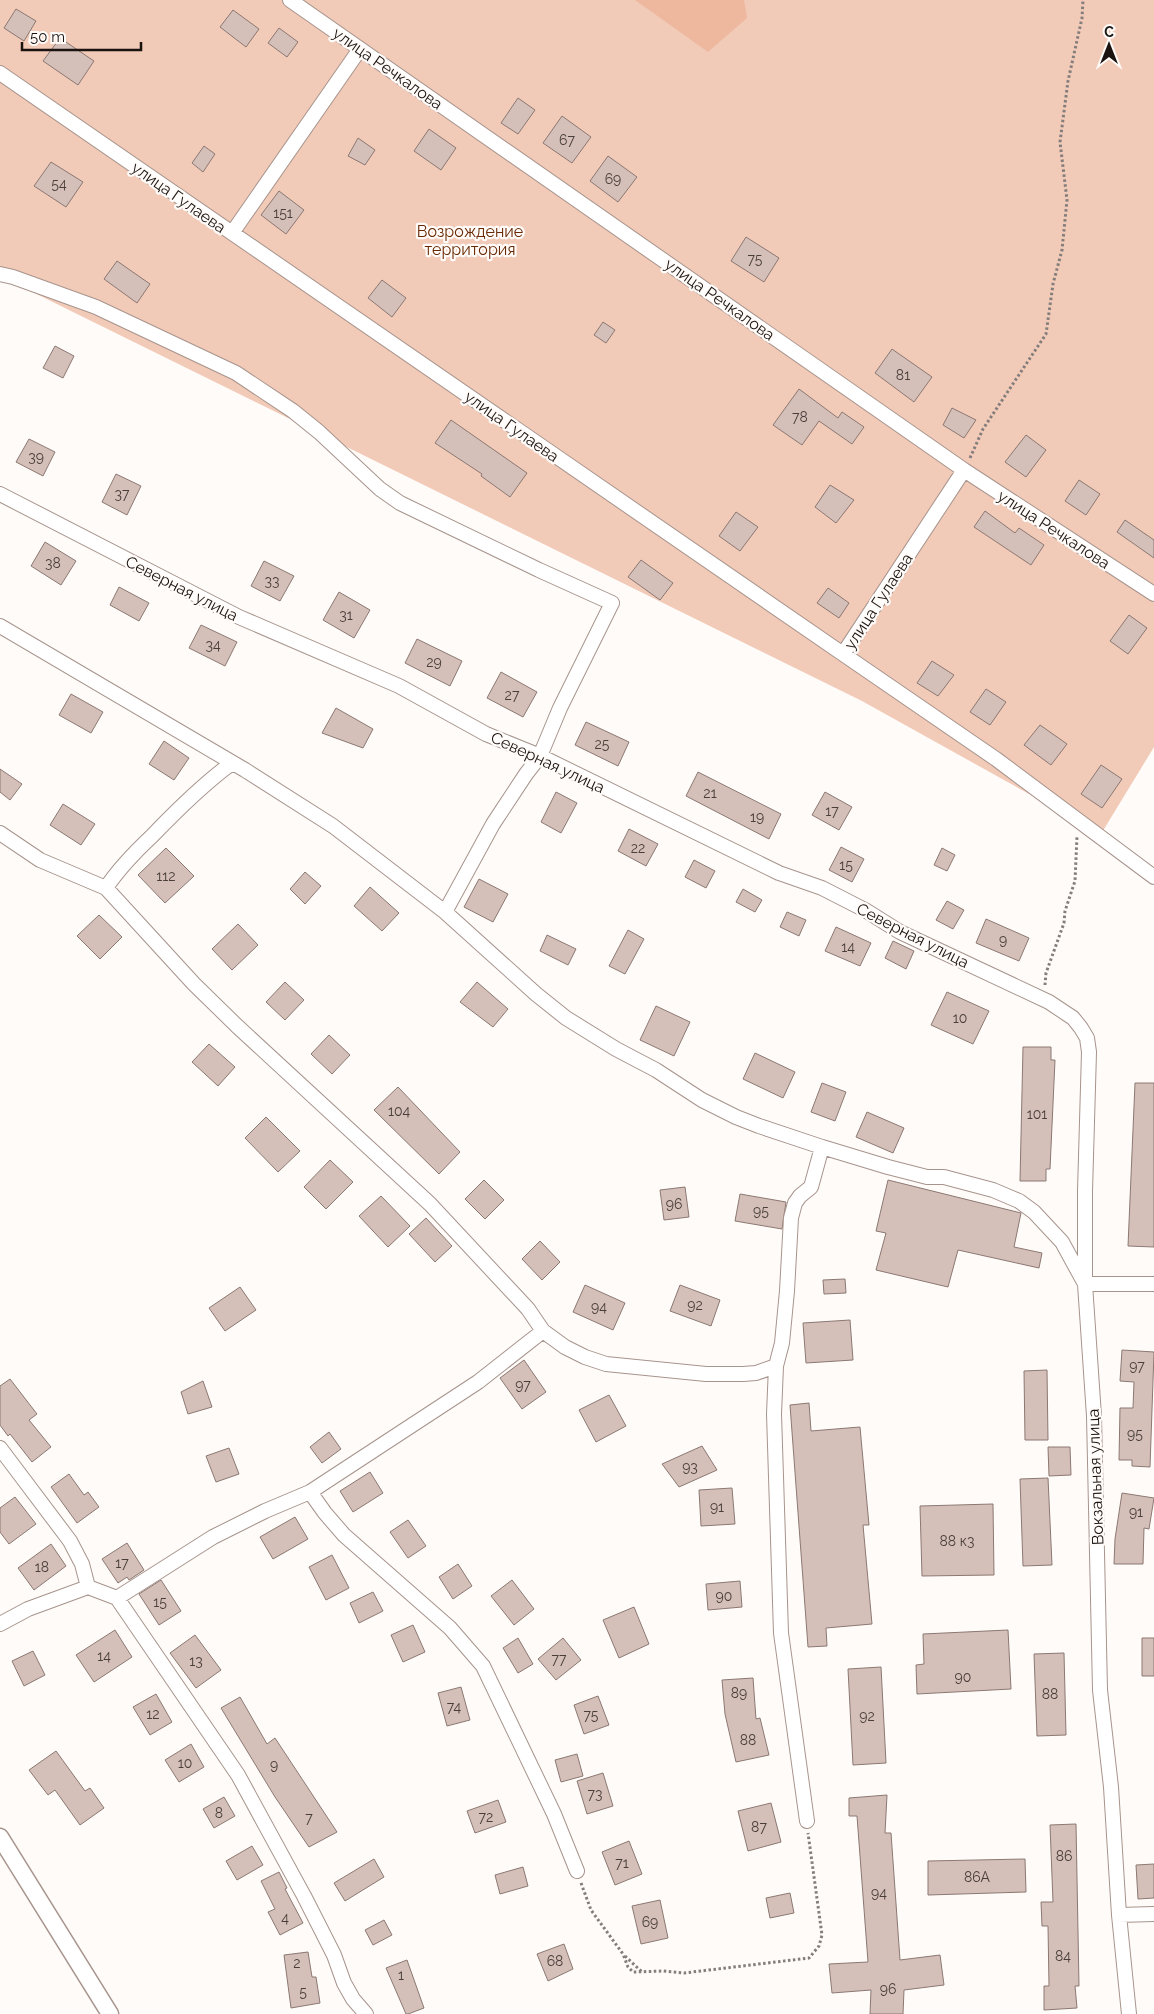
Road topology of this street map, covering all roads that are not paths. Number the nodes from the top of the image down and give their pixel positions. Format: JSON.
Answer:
{"nodes":[{"id":1,"x":290,"y":0,"type":"edge"},
{"id":2,"x":360,"y":49,"type":"junction"},
{"id":3,"x":0,"y":73,"type":"edge"},
{"id":4,"x":232,"y":233,"type":"junction"},
{"id":5,"x":0,"y":274,"type":"edge"},
{"id":6,"x":964,"y":470,"type":"junction"},
{"id":7,"x":0,"y":494,"type":"edge"},
{"id":8,"x":1154,"y":594,"type":"edge"},
{"id":9,"x":0,"y":626,"type":"edge"},
{"id":10,"x":843,"y":654,"type":"junction"},
{"id":11,"x":540,"y":756,"type":"junction"},
{"id":12,"x":232,"y":763,"type":"junction"},
{"id":13,"x":0,"y":833,"type":"edge"},
{"id":14,"x":1154,"y":877,"type":"edge"},
{"id":15,"x":106,"y":888,"type":"junction"},
{"id":16,"x":444,"y":912,"type":"junction"},
{"id":17,"x":1087,"y":1038,"type":"joint"},
{"id":18,"x":822,"y":1147,"type":"junction"},
{"id":19,"x":1085,"y":1284,"type":"junction"},
{"id":20,"x":1154,"y":1284,"type":"edge"},
{"id":21,"x":543,"y":1331,"type":"junction"},
{"id":22,"x":776,"y":1366,"type":"junction"},
{"id":23,"x":0,"y":1448,"type":"edge"},
{"id":24,"x":310,"y":1492,"type":"junction"},
{"id":25,"x":88,"y":1586,"type":"junction"},
{"id":26,"x":117,"y":1598,"type":"junction"},
{"id":27,"x":0,"y":1624,"type":"edge"},
{"id":28,"x":807,"y":1821,"type":"road end"},
{"id":29,"x":0,"y":1837,"type":"edge"},
{"id":30,"x":576,"y":1871,"type":"road end"},
{"id":31,"x":1154,"y":1914,"type":"edge"},
{"id":32,"x":1119,"y":1915,"type":"junction"},
{"id":33,"x":110,"y":2014,"type":"edge"},
{"id":34,"x":366,"y":2014,"type":"edge"},
{"id":35,"x":1129,"y":2014,"type":"edge"}],
"edges":[{"from":1,"to":2,"type":"street","name":"улица Речкалова"},
{"from":2,"to":4,"type":"street"},
{"from":2,"to":6,"type":"street","name":"улица Речкалова"},
{"from":3,"to":4,"type":"street","name":"улица Гулаева"},
{"from":4,"to":10,"type":"street","name":"улица Гулаева"},
{"from":5,"to":11,"type":"street"},
{"from":6,"to":8,"type":"street","name":"улица Речкалова"},
{"from":6,"to":10,"type":"street","name":"улица Гулаева"},
{"from":7,"to":11,"type":"street","name":"Северная улица"},
{"from":9,"to":12,"type":"street"},
{"from":10,"to":14,"type":"street"},
{"from":11,"to":16,"type":"street"},
{"from":11,"to":17,"type":"street","name":"Северная улица"},
{"from":12,"to":15,"type":"street"},
{"from":12,"to":16,"type":"street"},
{"from":13,"to":15,"type":"street"},
{"from":15,"to":21,"type":"street"},
{"from":16,"to":18,"type":"street"},
{"from":17,"to":19,"type":"street","name":"Вокзальная улица"},
{"from":18,"to":19,"type":"street"},
{"from":18,"to":22,"type":"street"},
{"from":19,"to":20,"type":"street"},
{"from":19,"to":32,"type":"street","name":"Вокзальная улица"},
{"from":21,"to":22,"type":"street"},
{"from":21,"to":24,"type":"street"},
{"from":22,"to":28,"type":"street"},
{"from":23,"to":25,"type":"street"},
{"from":24,"to":26,"type":"street"},
{"from":24,"to":30,"type":"street"},
{"from":25,"to":26,"type":"street"},
{"from":25,"to":27,"type":"street"},
{"from":26,"to":34,"type":"street"},
{"from":29,"to":33,"type":"street"},
{"from":31,"to":32,"type":"street"},
{"from":32,"to":35,"type":"street","name":"Вокзальная улица"}]}
